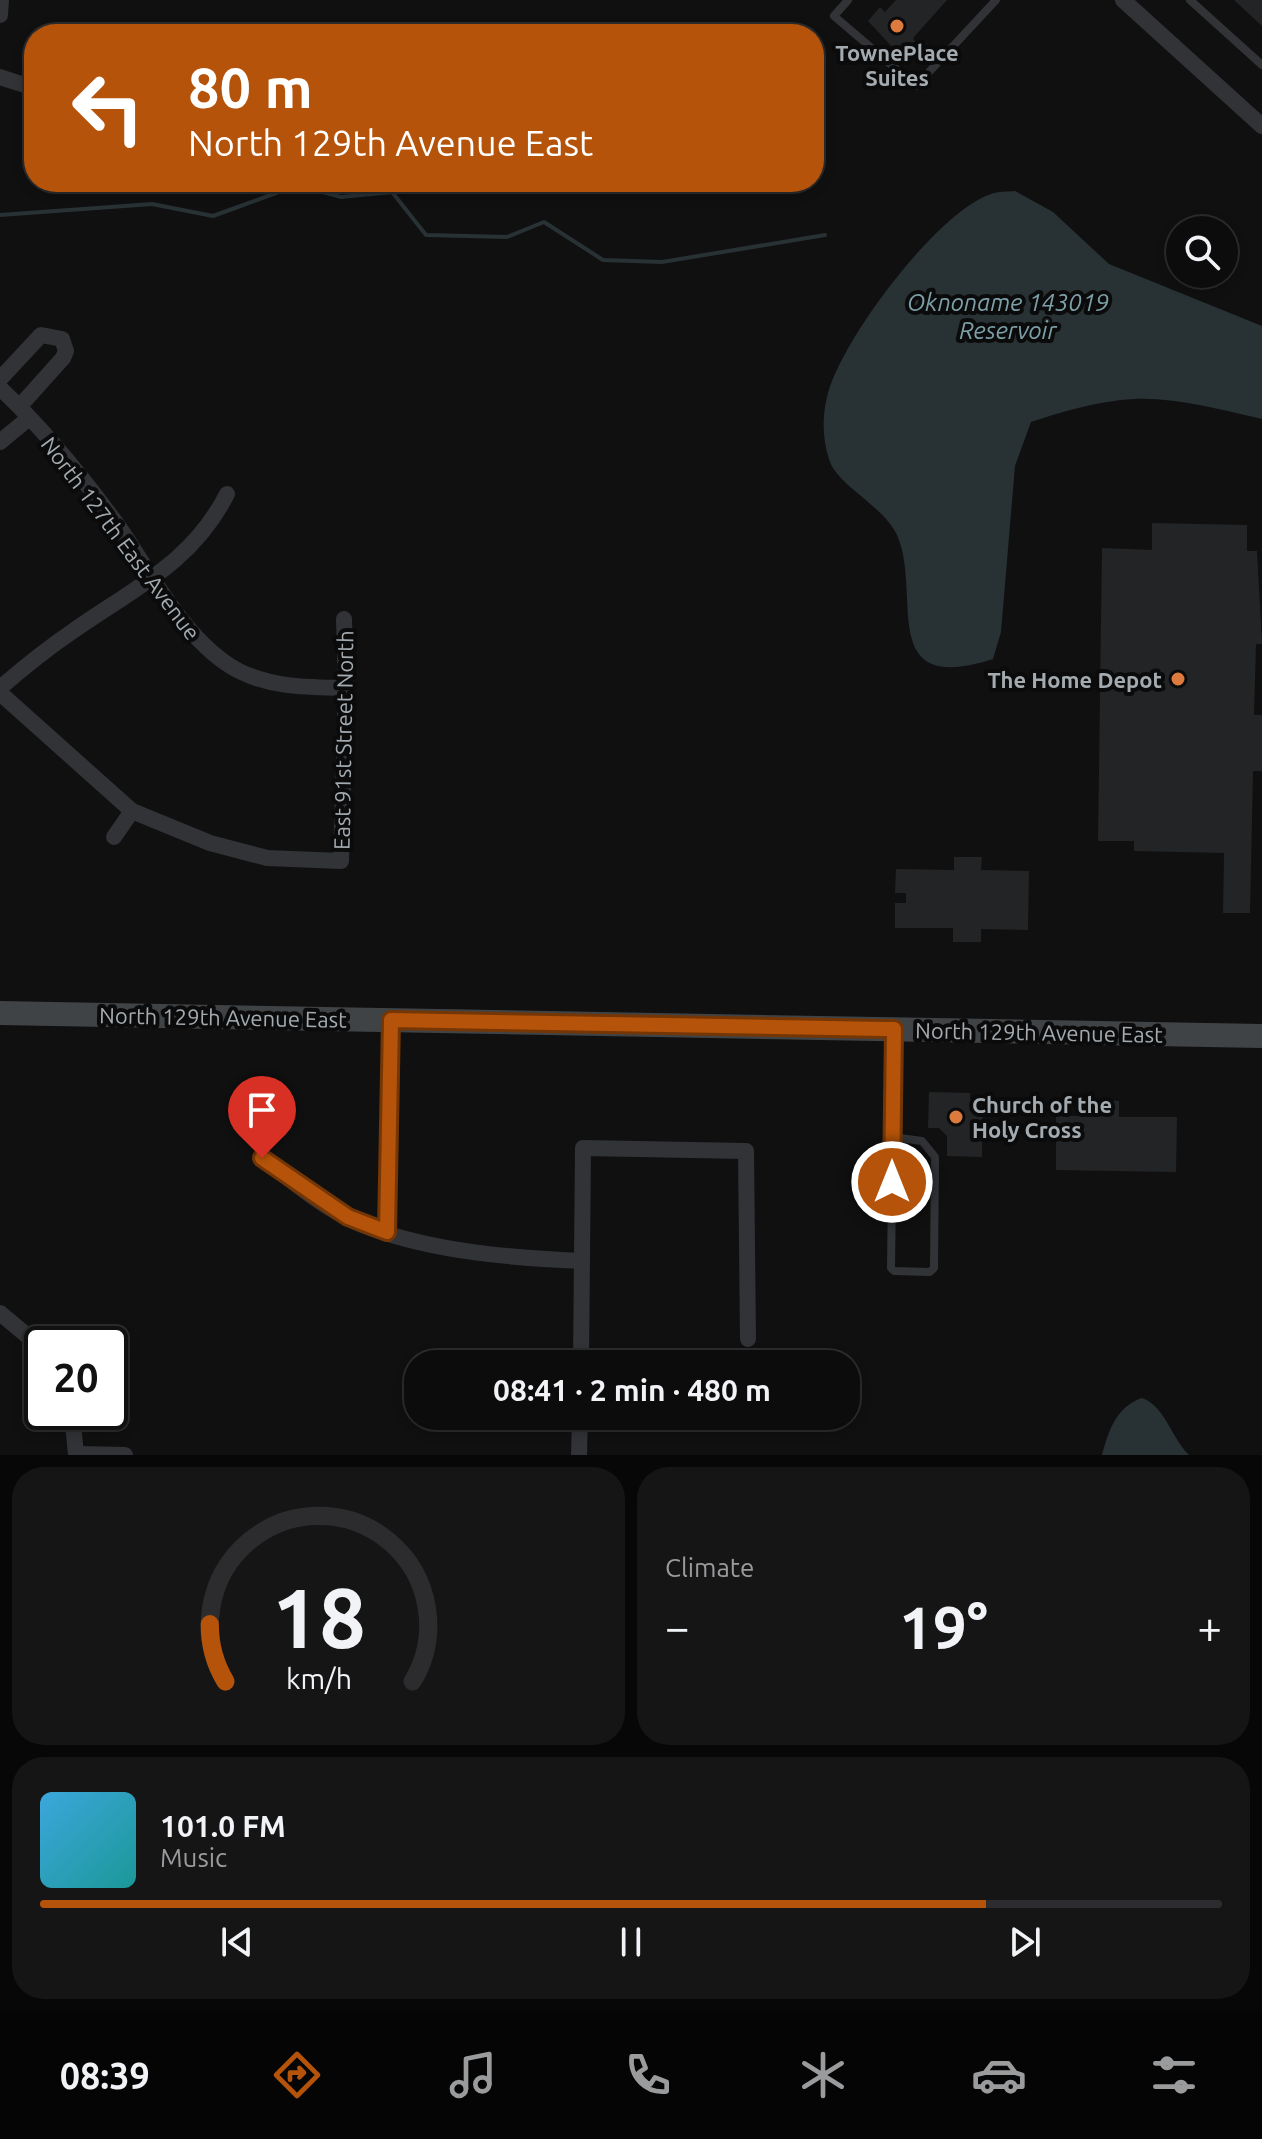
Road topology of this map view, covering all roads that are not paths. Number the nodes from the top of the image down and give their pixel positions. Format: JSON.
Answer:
{"nodes":[{"id":1,"x":1,"y":0,"type":"edge"},
{"id":2,"x":848,"y":0,"type":"edge"},
{"id":3,"x":996,"y":0,"type":"edge"},
{"id":4,"x":1123,"y":0,"type":"edge"},
{"id":5,"x":1190,"y":0,"type":"edge"},
{"id":6,"x":0,"y":15,"type":"edge"},
{"id":7,"x":1262,"y":65,"type":"edge"},
{"id":8,"x":0,"y":77,"type":"edge"},
{"id":9,"x":24,"y":85,"type":"edge"},
{"id":10,"x":1262,"y":126,"type":"edge"},
{"id":11,"x":0,"y":379,"type":"edge"},
{"id":12,"x":0,"y":388,"type":"edge"},
{"id":13,"x":24,"y":412,"type":"junction"},
{"id":14,"x":0,"y":442,"type":"edge"},
{"id":15,"x":227,"y":494,"type":"dead end"},
{"id":16,"x":154,"y":578,"type":"junction"},
{"id":17,"x":344,"y":619,"type":"dead end"},
{"id":18,"x":346,"y":688,"type":"junction"},
{"id":19,"x":0,"y":691,"type":"edge"},
{"id":20,"x":132,"y":811,"type":"junction"},
{"id":21,"x":114,"y":837,"type":"dead end"},
{"id":22,"x":0,"y":1013,"type":"edge"},
{"id":23,"x":391,"y":1020,"type":"junction"},
{"id":24,"x":894,"y":1029,"type":"junction"},
{"id":25,"x":1262,"y":1036,"type":"edge"},
{"id":26,"x":892,"y":1137,"type":"junction"},
{"id":27,"x":262,"y":1158,"type":"dead end"},
{"id":28,"x":892,"y":1182,"type":"junction"},
{"id":29,"x":935,"y":1183,"type":"junction"},
{"id":30,"x":387,"y":1232,"type":"junction"},
{"id":31,"x":582,"y":1261,"type":"junction"},
{"id":32,"x":0,"y":1313,"type":"edge"},
{"id":33,"x":24,"y":1333,"type":"edge"},
{"id":34,"x":748,"y":1339,"type":"dead end"},
{"id":35,"x":581,"y":1350,"type":"edge"},
{"id":36,"x":74,"y":1430,"type":"edge"},
{"id":37,"x":580,"y":1430,"type":"edge"},
{"id":38,"x":76,"y":1454,"type":"edge"},
{"id":39,"x":125,"y":1455,"type":"edge"},
{"id":40,"x":579,"y":1455,"type":"edge"}],
"edges":[{"from":1,"to":6,"type":"street"},
{"from":2,"to":3,"type":"lane"},
{"from":4,"to":10,"type":"street"},
{"from":5,"to":7,"type":"lane"},
{"from":8,"to":9,"type":"street"},
{"from":11,"to":13,"type":"street"},
{"from":12,"to":13,"type":"street","name":"North 127th East Avenue"},
{"from":13,"to":14,"type":"street"},
{"from":13,"to":16,"type":"street","name":"North 127th East Avenue"},
{"from":15,"to":16,"type":"street"},
{"from":16,"to":18,"type":"street","name":"North 127th East Avenue"},
{"from":16,"to":19,"type":"street"},
{"from":17,"to":18,"type":"street","name":"East 91st Street North"},
{"from":18,"to":20,"type":"street","name":"East 91st Street North"},
{"from":19,"to":20,"type":"street"},
{"from":20,"to":21,"type":"street"},
{"from":22,"to":23,"type":"main road","name":"North 129th Avenue East"},
{"from":23,"to":24,"type":"main road","name":"North 129th Avenue East"},
{"from":23,"to":30,"type":"street"},
{"from":24,"to":25,"type":"main road","name":"North 129th Avenue East"},
{"from":24,"to":26,"type":"lane"},
{"from":26,"to":28,"type":"lane"},
{"from":26,"to":29,"type":"lane"},
{"from":27,"to":30,"type":"street"},
{"from":28,"to":29,"type":"lane"},
{"from":28,"to":29,"type":"lane"},
{"from":30,"to":31,"type":"street"},
{"from":31,"to":34,"type":"street"},
{"from":31,"to":35,"type":"street"},
{"from":32,"to":33,"type":"street"},
{"from":36,"to":38,"type":"street"},
{"from":37,"to":40,"type":"street"},
{"from":38,"to":39,"type":"street"}]}
